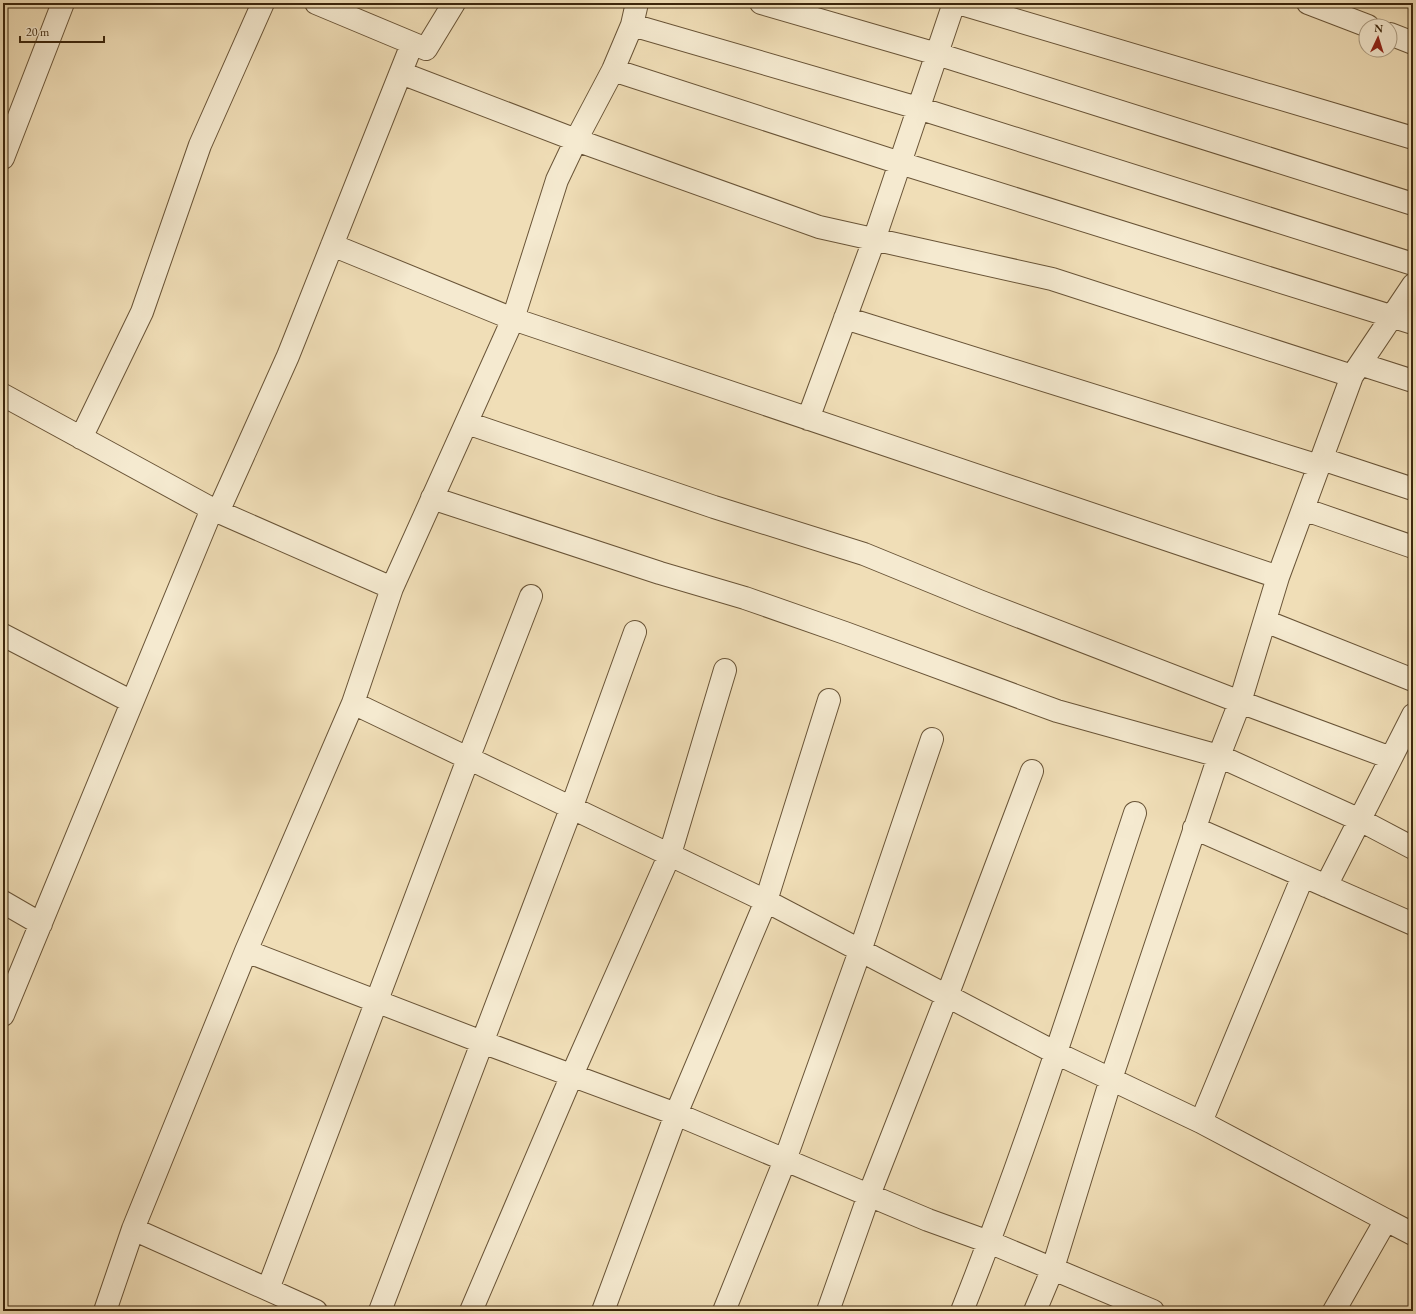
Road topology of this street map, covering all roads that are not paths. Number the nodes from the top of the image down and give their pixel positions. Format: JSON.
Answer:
{"nodes":[{"id":1,"x":63,"y":3,"type":"edge"},
{"id":2,"x":263,"y":3,"type":"edge"},
{"id":3,"x":316,"y":3,"type":"edge"},
{"id":4,"x":454,"y":3,"type":"edge"},
{"id":5,"x":637,"y":3,"type":"edge"},
{"id":6,"x":761,"y":3,"type":"edge"},
{"id":7,"x":954,"y":3,"type":"edge"},
{"id":8,"x":958,"y":3,"type":"edge"},
{"id":9,"x":1308,"y":3,"type":"edge"},
{"id":10,"x":1358,"y":22,"type":"edge"},
{"id":11,"x":632,"y":25,"type":"junction"},
{"id":12,"x":1398,"y":37,"type":"edge"},
{"id":13,"x":1413,"y":43,"type":"edge"},
{"id":14,"x":412,"y":44,"type":"junction"},
{"id":15,"x":937,"y":54,"type":"junction"},
{"id":16,"x":614,"y":70,"type":"junction"},
{"id":17,"x":401,"y":73,"type":"junction"},
{"id":18,"x":918,"y":108,"type":"junction"},
{"id":19,"x":9,"y":122,"type":"edge"},
{"id":20,"x":1413,"y":138,"type":"edge"},
{"id":21,"x":576,"y":140,"type":"junction"},
{"id":22,"x":3,"y":158,"type":"edge"},
{"id":23,"x":900,"y":163,"type":"junction"},
{"id":24,"x":1413,"y":204,"type":"edge"},
{"id":25,"x":874,"y":240,"type":"junction"},
{"id":26,"x":332,"y":245,"type":"junction"},
{"id":27,"x":1413,"y":264,"type":"edge"},
{"id":28,"x":1413,"y":285,"type":"edge"},
{"id":29,"x":1392,"y":316,"type":"junction"},
{"id":30,"x":845,"y":318,"type":"junction"},
{"id":31,"x":513,"y":319,"type":"junction"},
{"id":32,"x":1413,"y":323,"type":"edge"},
{"id":33,"x":1356,"y":370,"type":"junction"},
{"id":34,"x":1413,"y":381,"type":"edge"},
{"id":35,"x":3,"y":395,"type":"edge"},
{"id":36,"x":808,"y":419,"type":"junction"},
{"id":37,"x":467,"y":423,"type":"junction"},
{"id":38,"x":81,"y":438,"type":"junction"},
{"id":39,"x":1320,"y":462,"type":"junction"},
{"id":40,"x":1413,"y":489,"type":"edge"},
{"id":41,"x":432,"y":498,"type":"junction"},
{"id":42,"x":1303,"y":509,"type":"junction"},
{"id":43,"x":215,"y":510,"type":"junction"},
{"id":44,"x":1413,"y":548,"type":"edge"},
{"id":45,"x":1278,"y":578,"type":"junction"},
{"id":46,"x":392,"y":588,"type":"junction"},
{"id":47,"x":531,"y":596,"type":"dead end"},
{"id":48,"x":1265,"y":621,"type":"junction"},
{"id":49,"x":635,"y":632,"type":"dead end"},
{"id":50,"x":3,"y":635,"type":"edge"},
{"id":51,"x":725,"y":670,"type":"dead end"},
{"id":52,"x":1413,"y":680,"type":"edge"},
{"id":53,"x":829,"y":700,"type":"dead end"},
{"id":54,"x":132,"y":702,"type":"junction"},
{"id":55,"x":1240,"y":702,"type":"junction"},
{"id":56,"x":353,"y":703,"type":"junction"},
{"id":57,"x":1413,"y":716,"type":"edge"},
{"id":58,"x":932,"y":739,"type":"dead end"},
{"id":59,"x":1219,"y":756,"type":"junction"},
{"id":60,"x":468,"y":758,"type":"junction"},
{"id":61,"x":1391,"y":758,"type":"junction"},
{"id":62,"x":1032,"y":771,"type":"dead end"},
{"id":63,"x":571,"y":809,"type":"junction"},
{"id":64,"x":1135,"y":813,"type":"dead end"},
{"id":65,"x":1360,"y":820,"type":"junction"},
{"id":66,"x":1194,"y":828,"type":"junction"},
{"id":67,"x":1413,"y":848,"type":"edge"},
{"id":68,"x":670,"y":854,"type":"junction"},
{"id":69,"x":1303,"y":876,"type":"junction"},
{"id":70,"x":1326,"y":886,"type":"junction"},
{"id":71,"x":766,"y":901,"type":"junction"},
{"id":72,"x":3,"y":902,"type":"edge"},
{"id":73,"x":41,"y":924,"type":"junction"},
{"id":74,"x":1413,"y":924,"type":"edge"},
{"id":75,"x":860,"y":950,"type":"junction"},
{"id":76,"x":246,"y":951,"type":"junction"},
{"id":77,"x":947,"y":996,"type":"junction"},
{"id":78,"x":376,"y":1001,"type":"junction"},
{"id":79,"x":3,"y":1015,"type":"edge"},
{"id":80,"x":482,"y":1042,"type":"junction"},
{"id":81,"x":1056,"y":1053,"type":"junction"},
{"id":82,"x":572,"y":1075,"type":"junction"},
{"id":83,"x":1111,"y":1080,"type":"junction"},
{"id":84,"x":676,"y":1114,"type":"junction"},
{"id":85,"x":1201,"y":1122,"type":"junction"},
{"id":86,"x":785,"y":1160,"type":"junction"},
{"id":87,"x":869,"y":1195,"type":"junction"},
{"id":88,"x":1386,"y":1220,"type":"junction"},
{"id":89,"x":133,"y":1229,"type":"junction"},
{"id":90,"x":1413,"y":1234,"type":"edge"},
{"id":91,"x":989,"y":1242,"type":"junction"},
{"id":92,"x":1053,"y":1268,"type":"junction"},
{"id":93,"x":268,"y":1289,"type":"junction"},
{"id":94,"x":105,"y":1311,"type":"edge"},
{"id":95,"x":316,"y":1311,"type":"edge"},
{"id":96,"x":380,"y":1311,"type":"edge"},
{"id":97,"x":471,"y":1311,"type":"edge"},
{"id":98,"x":603,"y":1311,"type":"edge"},
{"id":99,"x":724,"y":1311,"type":"edge"},
{"id":100,"x":828,"y":1311,"type":"edge"},
{"id":101,"x":962,"y":1311,"type":"edge"},
{"id":102,"x":1035,"y":1311,"type":"edge"},
{"id":103,"x":1153,"y":1311,"type":"edge"},
{"id":104,"x":1334,"y":1311,"type":"edge"}],
"edges":[{"from":1,"to":19,"type":"street"},
{"from":2,"to":38,"type":"street"},
{"from":3,"to":14,"type":"street"},
{"from":4,"to":14,"type":"street"},
{"from":5,"to":11,"type":"street"},
{"from":6,"to":15,"type":"street"},
{"from":7,"to":15,"type":"street"},
{"from":8,"to":20,"type":"street"},
{"from":9,"to":10,"type":"street"},
{"from":11,"to":16,"type":"street"},
{"from":11,"to":18,"type":"street"},
{"from":12,"to":13,"type":"street"},
{"from":14,"to":17,"type":"street"},
{"from":15,"to":18,"type":"street"},
{"from":15,"to":24,"type":"street"},
{"from":16,"to":21,"type":"street"},
{"from":16,"to":23,"type":"street"},
{"from":17,"to":21,"type":"street"},
{"from":17,"to":26,"type":"street"},
{"from":18,"to":23,"type":"street"},
{"from":18,"to":27,"type":"street"},
{"from":19,"to":22,"type":"street"},
{"from":21,"to":25,"type":"street"},
{"from":21,"to":31,"type":"street"},
{"from":23,"to":25,"type":"street"},
{"from":23,"to":29,"type":"street"},
{"from":25,"to":30,"type":"street"},
{"from":25,"to":33,"type":"street"},
{"from":26,"to":31,"type":"street"},
{"from":26,"to":43,"type":"street"},
{"from":28,"to":29,"type":"street"},
{"from":29,"to":32,"type":"street"},
{"from":29,"to":33,"type":"street"},
{"from":30,"to":36,"type":"street"},
{"from":30,"to":39,"type":"street"},
{"from":31,"to":36,"type":"street"},
{"from":31,"to":37,"type":"street"},
{"from":33,"to":34,"type":"street"},
{"from":33,"to":39,"type":"street"},
{"from":35,"to":38,"type":"street"},
{"from":36,"to":45,"type":"street"},
{"from":37,"to":41,"type":"street"},
{"from":37,"to":55,"type":"street"},
{"from":38,"to":43,"type":"street"},
{"from":39,"to":40,"type":"street"},
{"from":39,"to":42,"type":"street"},
{"from":41,"to":46,"type":"street"},
{"from":41,"to":59,"type":"street"},
{"from":42,"to":44,"type":"street"},
{"from":42,"to":45,"type":"street"},
{"from":43,"to":46,"type":"street"},
{"from":43,"to":54,"type":"street"},
{"from":45,"to":48,"type":"street"},
{"from":46,"to":56,"type":"street"},
{"from":47,"to":60,"type":"street"},
{"from":48,"to":52,"type":"street"},
{"from":48,"to":55,"type":"street"},
{"from":49,"to":63,"type":"street"},
{"from":50,"to":54,"type":"street"},
{"from":51,"to":68,"type":"street"},
{"from":53,"to":71,"type":"street"},
{"from":54,"to":73,"type":"street"},
{"from":55,"to":59,"type":"street"},
{"from":55,"to":61,"type":"street"},
{"from":56,"to":60,"type":"street"},
{"from":56,"to":76,"type":"street"},
{"from":57,"to":61,"type":"street"},
{"from":58,"to":75,"type":"street"},
{"from":59,"to":65,"type":"street"},
{"from":59,"to":66,"type":"street"},
{"from":60,"to":63,"type":"street"},
{"from":60,"to":78,"type":"street"},
{"from":61,"to":65,"type":"street"},
{"from":62,"to":77,"type":"street"},
{"from":63,"to":68,"type":"street"},
{"from":63,"to":80,"type":"street"},
{"from":64,"to":81,"type":"street"},
{"from":65,"to":67,"type":"street"},
{"from":65,"to":70,"type":"street"},
{"from":66,"to":69,"type":"street"},
{"from":66,"to":83,"type":"street"},
{"from":68,"to":71,"type":"street"},
{"from":68,"to":82,"type":"street"},
{"from":69,"to":70,"type":"street"},
{"from":69,"to":85,"type":"street"},
{"from":70,"to":74,"type":"street"},
{"from":71,"to":75,"type":"street"},
{"from":71,"to":84,"type":"street"},
{"from":72,"to":73,"type":"street"},
{"from":73,"to":79,"type":"street"},
{"from":75,"to":77,"type":"street"},
{"from":75,"to":86,"type":"street"},
{"from":76,"to":78,"type":"street"},
{"from":76,"to":89,"type":"street"},
{"from":77,"to":81,"type":"street"},
{"from":77,"to":87,"type":"street"},
{"from":78,"to":80,"type":"street"},
{"from":78,"to":93,"type":"street"},
{"from":80,"to":82,"type":"street"},
{"from":80,"to":96,"type":"street"},
{"from":81,"to":83,"type":"street"},
{"from":81,"to":91,"type":"street"},
{"from":82,"to":84,"type":"street"},
{"from":82,"to":97,"type":"street"},
{"from":83,"to":85,"type":"street"},
{"from":83,"to":92,"type":"street"},
{"from":84,"to":86,"type":"street"},
{"from":84,"to":98,"type":"street"},
{"from":85,"to":88,"type":"street"},
{"from":86,"to":87,"type":"street"},
{"from":86,"to":99,"type":"street"},
{"from":87,"to":91,"type":"street"},
{"from":87,"to":100,"type":"street"},
{"from":88,"to":90,"type":"street"},
{"from":88,"to":104,"type":"street"},
{"from":89,"to":93,"type":"street"},
{"from":89,"to":94,"type":"street"},
{"from":91,"to":92,"type":"street"},
{"from":91,"to":101,"type":"street"},
{"from":92,"to":102,"type":"street"},
{"from":92,"to":103,"type":"street"},
{"from":93,"to":95,"type":"street"}]}
